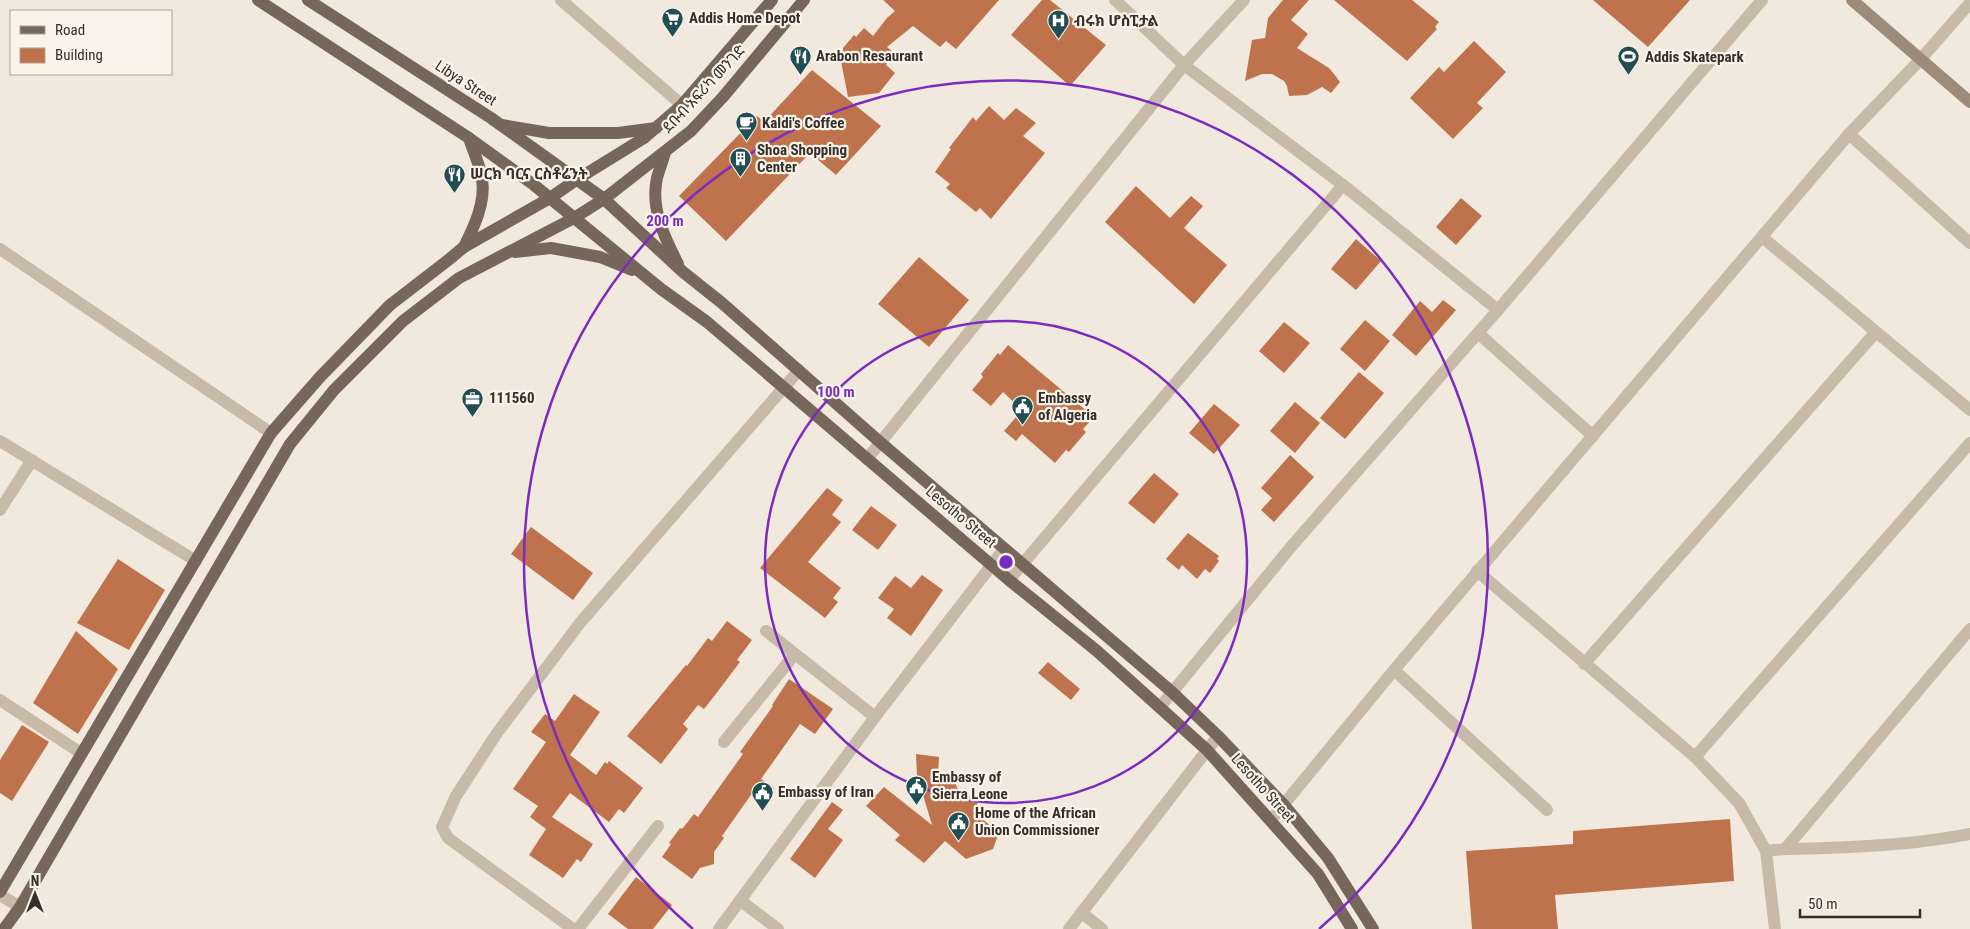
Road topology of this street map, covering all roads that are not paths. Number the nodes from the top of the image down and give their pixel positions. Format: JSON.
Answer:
{"nodes":[{"id":1,"x":258,"y":0,"type":"edge"},
{"id":2,"x":308,"y":0,"type":"edge"},
{"id":3,"x":561,"y":0,"type":"edge"},
{"id":4,"x":772,"y":0,"type":"edge"},
{"id":5,"x":804,"y":0,"type":"edge"},
{"id":6,"x":1115,"y":0,"type":"edge"},
{"id":7,"x":1244,"y":0,"type":"edge"},
{"id":8,"x":1762,"y":0,"type":"edge"},
{"id":9,"x":1852,"y":0,"type":"edge"},
{"id":10,"x":1970,"y":3,"type":"edge"},
{"id":11,"x":1920,"y":60,"type":"junction"},
{"id":12,"x":1184,"y":65,"type":"junction"},
{"id":13,"x":1970,"y":102,"type":"edge"},
{"id":14,"x":682,"y":105,"type":"junction"},
{"id":15,"x":500,"y":125,"type":"junction"},
{"id":16,"x":656,"y":128,"type":"junction"},
{"id":17,"x":1849,"y":134,"type":"junction"},
{"id":18,"x":469,"y":138,"type":"junction"},
{"id":19,"x":665,"y":152,"type":"junction"},
{"id":20,"x":576,"y":180,"type":"junction"},
{"id":21,"x":1343,"y":185,"type":"junction"},
{"id":22,"x":550,"y":198,"type":"junction"},
{"id":23,"x":604,"y":199,"type":"junction"},
{"id":24,"x":574,"y":218,"type":"junction"},
{"id":25,"x":1762,"y":237,"type":"junction"},
{"id":26,"x":1970,"y":243,"type":"edge"},
{"id":27,"x":464,"y":247,"type":"junction"},
{"id":28,"x":0,"y":249,"type":"edge"},
{"id":29,"x":508,"y":252,"type":"junction"},
{"id":30,"x":683,"y":272,"type":"junction"},
{"id":31,"x":643,"y":274,"type":"junction"},
{"id":32,"x":1498,"y":310,"type":"junction"},
{"id":33,"x":1876,"y":332,"type":"junction"},
{"id":34,"x":1478,"y":333,"type":"junction"},
{"id":35,"x":800,"y":370,"type":"junction"},
{"id":36,"x":782,"y":388,"type":"junction"},
{"id":37,"x":1970,"y":410,"type":"edge"},
{"id":38,"x":271,"y":433,"type":"junction"},
{"id":39,"x":1594,"y":436,"type":"junction"},
{"id":40,"x":0,"y":441,"type":"edge"},
{"id":41,"x":1970,"y":442,"type":"edge"},
{"id":42,"x":881,"y":443,"type":"junction"},
{"id":43,"x":867,"y":459,"type":"junction"},
{"id":44,"x":32,"y":460,"type":"junction"},
{"id":45,"x":0,"y":510,"type":"edge"},
{"id":46,"x":1004,"y":549,"type":"junction"},
{"id":47,"x":196,"y":561,"type":"junction"},
{"id":48,"x":992,"y":564,"type":"junction"},
{"id":49,"x":1022,"y":565,"type":"junction"},
{"id":50,"x":1477,"y":571,"type":"junction"},
{"id":51,"x":1009,"y":580,"type":"junction"},
{"id":52,"x":1970,"y":628,"type":"edge"},
{"id":53,"x":766,"y":631,"type":"dead end"},
{"id":54,"x":796,"y":654,"type":"junction"},
{"id":55,"x":1584,"y":664,"type":"junction"},
{"id":56,"x":1394,"y":670,"type":"junction"},
{"id":57,"x":1172,"y":692,"type":"junction"},
{"id":58,"x":0,"y":700,"type":"edge"},
{"id":59,"x":1160,"y":706,"type":"junction"},
{"id":60,"x":875,"y":717,"type":"junction"},
{"id":61,"x":1218,"y":736,"type":"junction"},
{"id":62,"x":724,"y":742,"type":"dead end"},
{"id":63,"x":1207,"y":750,"type":"junction"},
{"id":64,"x":81,"y":753,"type":"junction"},
{"id":65,"x":1695,"y":757,"type":"junction"},
{"id":66,"x":1284,"y":805,"type":"junction"},
{"id":67,"x":1547,"y":810,"type":"dead end"},
{"id":68,"x":1271,"y":820,"type":"junction"},
{"id":69,"x":658,"y":826,"type":"dead end"},
{"id":70,"x":1970,"y":834,"type":"edge"},
{"id":71,"x":1786,"y":848,"type":"junction"},
{"id":72,"x":1766,"y":851,"type":"junction"},
{"id":73,"x":0,"y":892,"type":"edge"},
{"id":74,"x":0,"y":895,"type":"edge"},
{"id":75,"x":741,"y":901,"type":"junction"},
{"id":76,"x":20,"y":907,"type":"junction"},
{"id":77,"x":1082,"y":912,"type":"junction"},
{"id":78,"x":570,"y":928,"type":"edge"},
{"id":79,"x":4,"y":929,"type":"edge"},
{"id":80,"x":719,"y":929,"type":"edge"},
{"id":81,"x":778,"y":929,"type":"edge"},
{"id":82,"x":1069,"y":929,"type":"edge"},
{"id":83,"x":1102,"y":929,"type":"edge"},
{"id":84,"x":1352,"y":929,"type":"edge"},
{"id":85,"x":1373,"y":929,"type":"edge"},
{"id":86,"x":1775,"y":929,"type":"edge"}],
"edges":[{"from":1,"to":18,"type":"main road"},
{"from":2,"to":15,"type":"main road","name":"Libya Street"},
{"from":3,"to":14,"type":"street"},
{"from":4,"to":14,"type":"main road","name":"ደቡብ አፍሪካ መንገድ"},
{"from":5,"to":19,"type":"main road","name":"ደቡብ አፍሪካ መንገድ"},
{"from":6,"to":12,"type":"street"},
{"from":7,"to":12,"type":"street"},
{"from":8,"to":32,"type":"street"},
{"from":9,"to":11,"type":"street"},
{"from":10,"to":11,"type":"street"},
{"from":11,"to":13,"type":"street"},
{"from":11,"to":17,"type":"street"},
{"from":12,"to":21,"type":"street"},
{"from":12,"to":42,"type":"street"},
{"from":14,"to":16,"type":"main road","name":"ደቡብ አፍሪካ መንገድ"},
{"from":15,"to":16,"type":"main road"},
{"from":15,"to":20,"type":"main road","name":"Libya Street"},
{"from":16,"to":20,"type":"main road","name":"ደቡብ አፍሪካ መንገድ"},
{"from":17,"to":25,"type":"street"},
{"from":17,"to":26,"type":"street"},
{"from":18,"to":22,"type":"main road","name":"Lesotho Street"},
{"from":18,"to":27,"type":"main road"},
{"from":19,"to":23,"type":"main road","name":"ደቡብ አፍሪካ መንገድ"},
{"from":19,"to":30,"type":"main road"},
{"from":20,"to":22,"type":"main road","name":"ደቡብ አፍሪካ መንገድ"},
{"from":20,"to":23,"type":"main road","name":"Libya Street"},
{"from":21,"to":32,"type":"street"},
{"from":21,"to":49,"type":"street"},
{"from":22,"to":24,"type":"main road","name":"Lesotho Street"},
{"from":22,"to":27,"type":"main road","name":"ደቡብ አፍሪካ መንገድ"},
{"from":23,"to":24,"type":"main road","name":"ደቡብ አፍሪካ መንገድ"},
{"from":23,"to":30,"type":"main road","name":"Lesotho Street"},
{"from":24,"to":29,"type":"main road","name":"ደቡብ አፍሪካ መንገድ"},
{"from":24,"to":31,"type":"main road","name":"Lesotho Street"},
{"from":25,"to":33,"type":"street"},
{"from":25,"to":39,"type":"street"},
{"from":27,"to":38,"type":"main road","name":"ደቡብ አፍሪካ መንገድ"},
{"from":28,"to":38,"type":"street"},
{"from":29,"to":31,"type":"main road"},
{"from":29,"to":76,"type":"main road","name":"ደቡብ አፍሪካ መንገድ"},
{"from":30,"to":35,"type":"main road","name":"Lesotho Street"},
{"from":31,"to":36,"type":"main road","name":"Lesotho Street"},
{"from":32,"to":34,"type":"street"},
{"from":33,"to":37,"type":"street"},
{"from":33,"to":55,"type":"street"},
{"from":34,"to":39,"type":"street"},
{"from":34,"to":57,"type":"street"},
{"from":35,"to":36,"type":"street"},
{"from":35,"to":42,"type":"main road","name":"Lesotho Street"},
{"from":36,"to":43,"type":"main road","name":"Lesotho Street"},
{"from":36,"to":78,"type":"street"},
{"from":38,"to":47,"type":"main road","name":"ደቡብ አፍሪካ መንገድ"},
{"from":39,"to":50,"type":"street"},
{"from":40,"to":44,"type":"street"},
{"from":41,"to":65,"type":"street"},
{"from":42,"to":43,"type":"street"},
{"from":42,"to":46,"type":"main road","name":"Lesotho Street"},
{"from":43,"to":48,"type":"main road","name":"Lesotho Street"},
{"from":44,"to":45,"type":"street"},
{"from":44,"to":47,"type":"street"},
{"from":46,"to":48,"type":"street"},
{"from":46,"to":49,"type":"main road","name":"Lesotho Street"},
{"from":47,"to":64,"type":"main road","name":"ደቡብ አፍሪካ መንገድ"},
{"from":48,"to":51,"type":"main road","name":"Lesotho Street"},
{"from":48,"to":60,"type":"street"},
{"from":49,"to":51,"type":"street"},
{"from":49,"to":57,"type":"main road","name":"Lesotho Street"},
{"from":50,"to":55,"type":"street"},
{"from":50,"to":56,"type":"street"},
{"from":51,"to":59,"type":"main road","name":"Lesotho Street"},
{"from":52,"to":71,"type":"street"},
{"from":53,"to":54,"type":"street"},
{"from":54,"to":60,"type":"street"},
{"from":54,"to":62,"type":"street"},
{"from":55,"to":65,"type":"street"},
{"from":56,"to":66,"type":"street"},
{"from":56,"to":67,"type":"street"},
{"from":57,"to":59,"type":"street"},
{"from":57,"to":61,"type":"main road","name":"Lesotho Street"},
{"from":58,"to":64,"type":"street"},
{"from":59,"to":63,"type":"main road","name":"Lesotho Street"},
{"from":60,"to":75,"type":"street"},
{"from":61,"to":63,"type":"street"},
{"from":61,"to":66,"type":"main road","name":"Lesotho Street"},
{"from":63,"to":68,"type":"main road","name":"Lesotho Street"},
{"from":63,"to":77,"type":"street"},
{"from":64,"to":73,"type":"main road","name":"ደቡብ አፍሪካ መንገድ"},
{"from":65,"to":72,"type":"street"},
{"from":66,"to":68,"type":"street"},
{"from":66,"to":85,"type":"main road","name":"Lesotho Street"},
{"from":68,"to":84,"type":"main road","name":"Lesotho Street"},
{"from":69,"to":78,"type":"street"},
{"from":70,"to":71,"type":"street"},
{"from":71,"to":72,"type":"street"},
{"from":72,"to":86,"type":"street"},
{"from":74,"to":76,"type":"street"},
{"from":75,"to":80,"type":"street"},
{"from":75,"to":81,"type":"street"},
{"from":76,"to":79,"type":"main road","name":"ደቡብ አፍሪካ መንገድ"},
{"from":77,"to":82,"type":"street"},
{"from":77,"to":83,"type":"street"}]}
